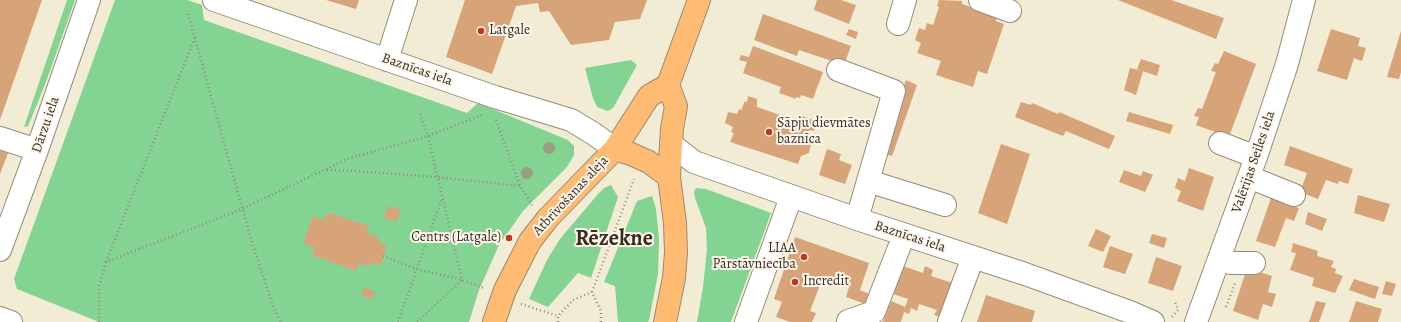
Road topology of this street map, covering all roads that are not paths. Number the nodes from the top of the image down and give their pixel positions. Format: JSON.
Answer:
{"nodes":[{"id":1,"x":89,"y":0,"type":"edge"},
{"id":2,"x":214,"y":0,"type":"edge"},
{"id":3,"x":406,"y":0,"type":"edge"},
{"id":4,"x":699,"y":0,"type":"edge"},
{"id":5,"x":906,"y":0,"type":"edge"},
{"id":6,"x":980,"y":0,"type":"edge"},
{"id":7,"x":1304,"y":0,"type":"edge"},
{"id":8,"x":1010,"y":11,"type":"dead end"},
{"id":9,"x":898,"y":24,"type":"dead end"},
{"id":10,"x":387,"y":60,"type":"junction"},
{"id":11,"x":838,"y":70,"type":"dead end"},
{"id":12,"x":668,"y":85,"type":"junction"},
{"id":13,"x":0,"y":138,"type":"edge"},
{"id":14,"x":1220,"y":143,"type":"dead end"},
{"id":15,"x":671,"y":144,"type":"junction"},
{"id":16,"x":615,"y":149,"type":"junction"},
{"id":17,"x":37,"y":150,"type":"junction"},
{"id":18,"x":1256,"y":157,"type":"junction"},
{"id":19,"x":1249,"y":177,"type":"junction"},
{"id":20,"x":669,"y":178,"type":"junction"},
{"id":21,"x":868,"y":181,"type":"junction"},
{"id":22,"x":1294,"y":194,"type":"dead end"},
{"id":23,"x":791,"y":197,"type":"junction"},
{"id":24,"x":945,"y":205,"type":"dead end"},
{"id":25,"x":857,"y":219,"type":"junction"},
{"id":26,"x":904,"y":235,"type":"junction"},
{"id":27,"x":0,"y":250,"type":"edge"},
{"id":28,"x":973,"y":257,"type":"junction"},
{"id":29,"x":1219,"y":259,"type":"junction"},
{"id":30,"x":1254,"y":263,"type":"dead end"},
{"id":31,"x":1128,"y":317,"type":"edge"},
{"id":32,"x":0,"y":318,"type":"edge"},
{"id":33,"x":848,"y":321,"type":"dead end"},
{"id":34,"x":11,"y":322,"type":"edge"},
{"id":35,"x":494,"y":322,"type":"edge"},
{"id":36,"x":665,"y":322,"type":"edge"},
{"id":37,"x":746,"y":322,"type":"edge"},
{"id":38,"x":949,"y":322,"type":"edge"},
{"id":39,"x":1154,"y":322,"type":"edge"},
{"id":40,"x":1196,"y":322,"type":"edge"}],
"edges":[{"from":1,"to":17,"type":"street","name":"Dārzu iela"},
{"from":2,"to":10,"type":"street","name":"Baznīcas iela"},
{"from":3,"to":10,"type":"street"},
{"from":4,"to":12,"type":"main road"},
{"from":5,"to":9,"type":"street"},
{"from":6,"to":8,"type":"street"},
{"from":7,"to":18,"type":"street","name":"Valērijas Seiles iela"},
{"from":10,"to":16,"type":"street","name":"Baznīcas iela"},
{"from":11,"to":21,"type":"street"},
{"from":12,"to":15,"type":"main road"},
{"from":12,"to":16,"type":"main road","name":"Atbrīvošanas aleja"},
{"from":13,"to":17,"type":"street"},
{"from":14,"to":18,"type":"street"},
{"from":15,"to":20,"type":"main road"},
{"from":15,"to":23,"type":"street","name":"Baznīcas iela"},
{"from":16,"to":20,"type":"main road"},
{"from":16,"to":35,"type":"main road","name":"Atbrīvošanas aleja"},
{"from":17,"to":27,"type":"street","name":"Dārzu iela"},
{"from":18,"to":19,"type":"street","name":"Valērijas Seiles iela"},
{"from":19,"to":22,"type":"street"},
{"from":19,"to":29,"type":"street","name":"Valērijas Seiles iela"},
{"from":20,"to":36,"type":"main road"},
{"from":21,"to":24,"type":"street"},
{"from":21,"to":25,"type":"street"},
{"from":23,"to":25,"type":"street","name":"Baznīcas iela"},
{"from":23,"to":37,"type":"street"},
{"from":25,"to":26,"type":"street","name":"Baznīcas iela"},
{"from":26,"to":28,"type":"street","name":"Baznīcas iela"},
{"from":26,"to":33,"type":"street"},
{"from":28,"to":31,"type":"street","name":"Baznīcas iela"},
{"from":28,"to":38,"type":"street"},
{"from":29,"to":30,"type":"street"},
{"from":29,"to":40,"type":"street","name":"Valērijas Seiles iela"},
{"from":31,"to":39,"type":"street","name":"Baznīcas iela"},
{"from":32,"to":34,"type":"street"}]}
